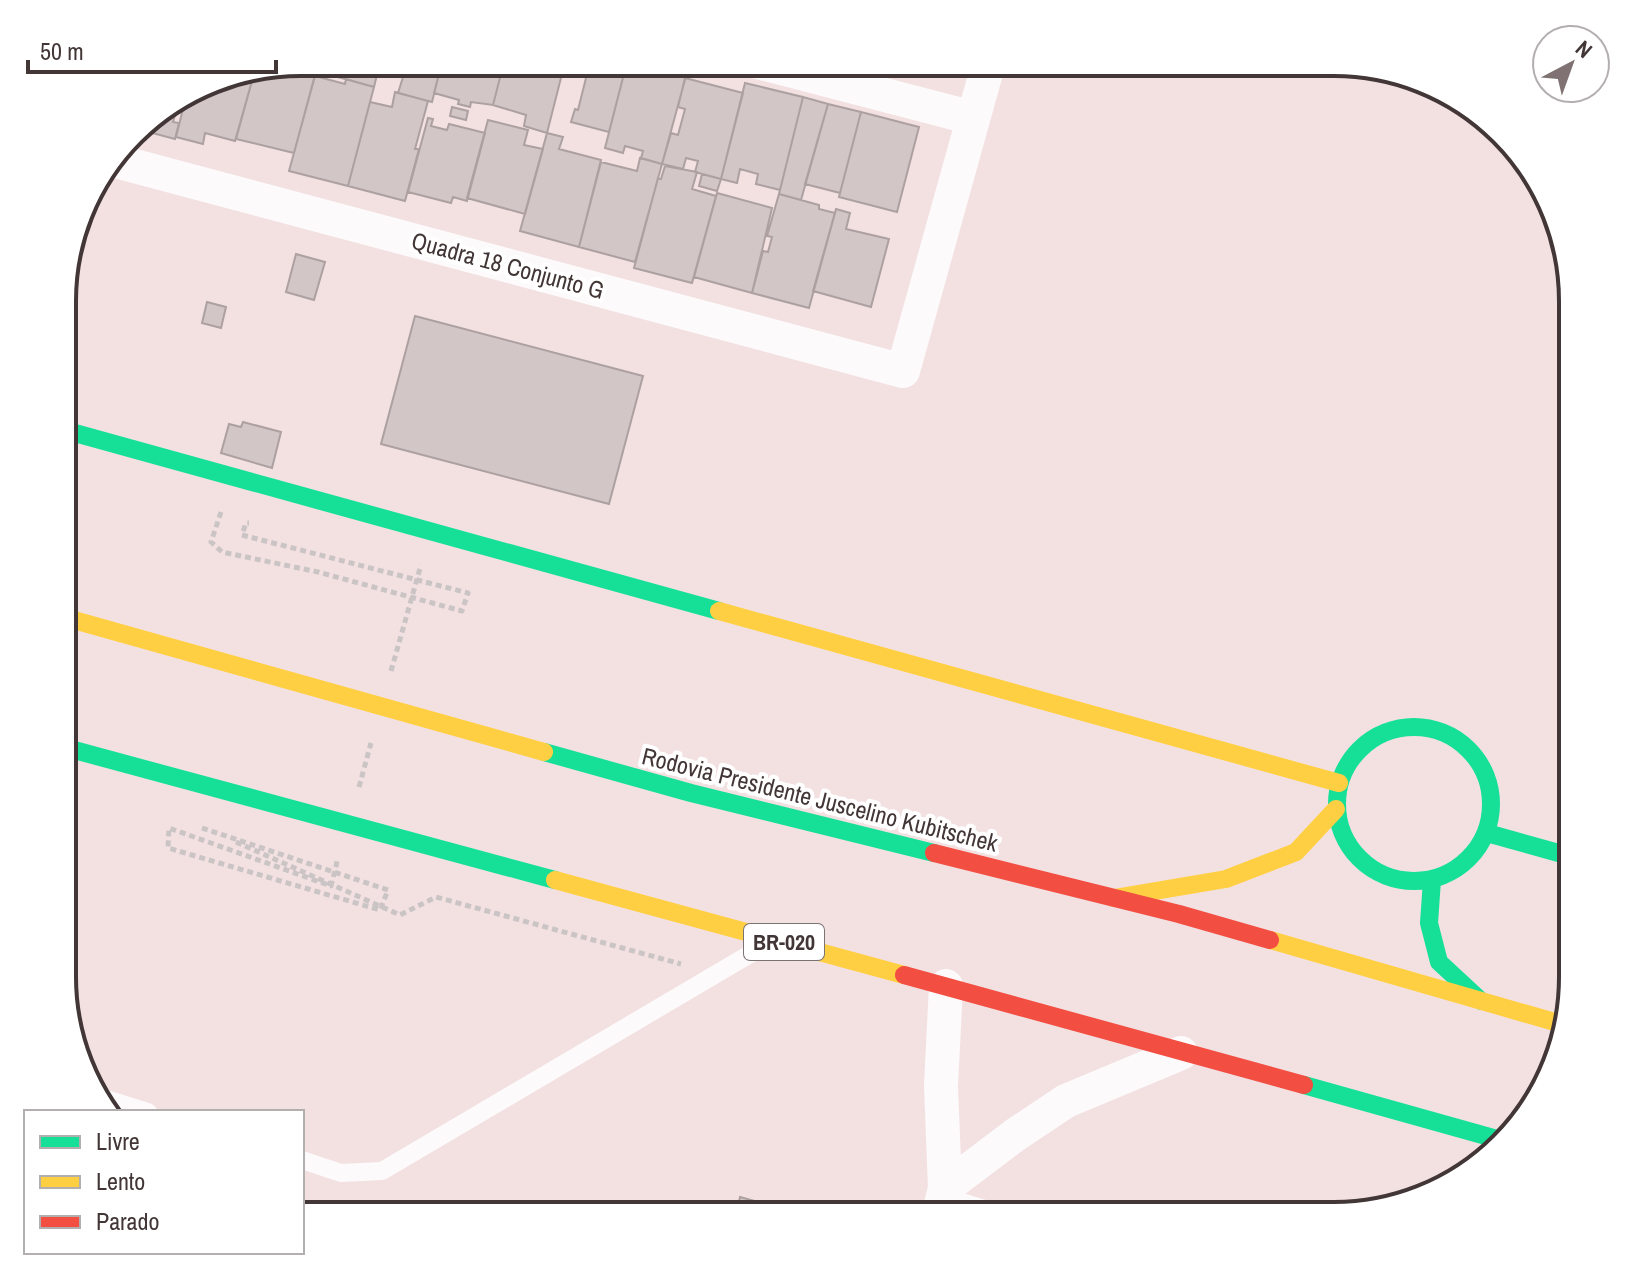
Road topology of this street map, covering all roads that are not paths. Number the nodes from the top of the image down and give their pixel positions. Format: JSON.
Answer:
{"nodes":[{"id":1,"x":812,"y":76,"type":"edge"},
{"id":2,"x":985,"y":76,"type":"edge"},
{"id":3,"x":973,"y":118,"type":"junction"},
{"id":4,"x":124,"y":163,"type":"edge"},
{"id":5,"x":76,"y":433,"type":"edge"},
{"id":6,"x":76,"y":621,"type":"edge"},
{"id":7,"x":76,"y":751,"type":"edge"},
{"id":8,"x":1339,"y":783,"type":"junction"},
{"id":9,"x":1336,"y":809,"type":"junction"},
{"id":10,"x":1487,"y":833,"type":"junction"},
{"id":11,"x":1559,"y":853,"type":"edge"},
{"id":12,"x":1432,"y":880,"type":"junction"},
{"id":13,"x":1114,"y":898,"type":"junction"},
{"id":14,"x":775,"y":939,"type":"junction"},
{"id":15,"x":946,"y":986,"type":"junction"},
{"id":16,"x":1481,"y":1001,"type":"junction"},
{"id":17,"x":1555,"y":1022,"type":"edge"},
{"id":18,"x":1181,"y":1053,"type":"junction"},
{"id":19,"x":114,"y":1101,"type":"edge"},
{"id":20,"x":142,"y":1110,"type":"edge"},
{"id":21,"x":1491,"y":1137,"type":"edge"},
{"id":22,"x":304,"y":1161,"type":"edge"},
{"id":23,"x":941,"y":1202,"type":"edge"}],
"edges":[{"from":1,"to":3,"type":"street"},
{"from":2,"to":3,"type":"street"},
{"from":3,"to":4,"type":"street","name":"Quadra 18 Conjunto G"},
{"from":5,"to":8,"type":"main road"},
{"from":6,"to":13,"type":"main road","name":"Rodovia Presidente Juscelino Kubitschek"},
{"from":7,"to":14,"type":"main road","number":"BR-020"},
{"from":8,"to":9,"type":"main road"},
{"from":8,"to":10,"type":"main road"},
{"from":9,"to":12,"type":"main road"},
{"from":9,"to":13,"type":"main road"},
{"from":10,"to":11,"type":"main road"},
{"from":10,"to":12,"type":"main road"},
{"from":12,"to":16,"type":"main road"},
{"from":13,"to":16,"type":"main road","name":"Rodovia Presidente Juscelino Kubitschek"},
{"from":14,"to":15,"type":"main road","number":"BR-020"},
{"from":14,"to":22,"type":"lane"},
{"from":15,"to":18,"type":"main road","number":"BR-020"},
{"from":15,"to":23,"type":"street"},
{"from":16,"to":17,"type":"main road","name":"Rodovia Presidente Juscelino Kubitschek"},
{"from":18,"to":21,"type":"main road","number":"BR-020"},
{"from":18,"to":23,"type":"street"},
{"from":19,"to":20,"type":"lane"}]}
